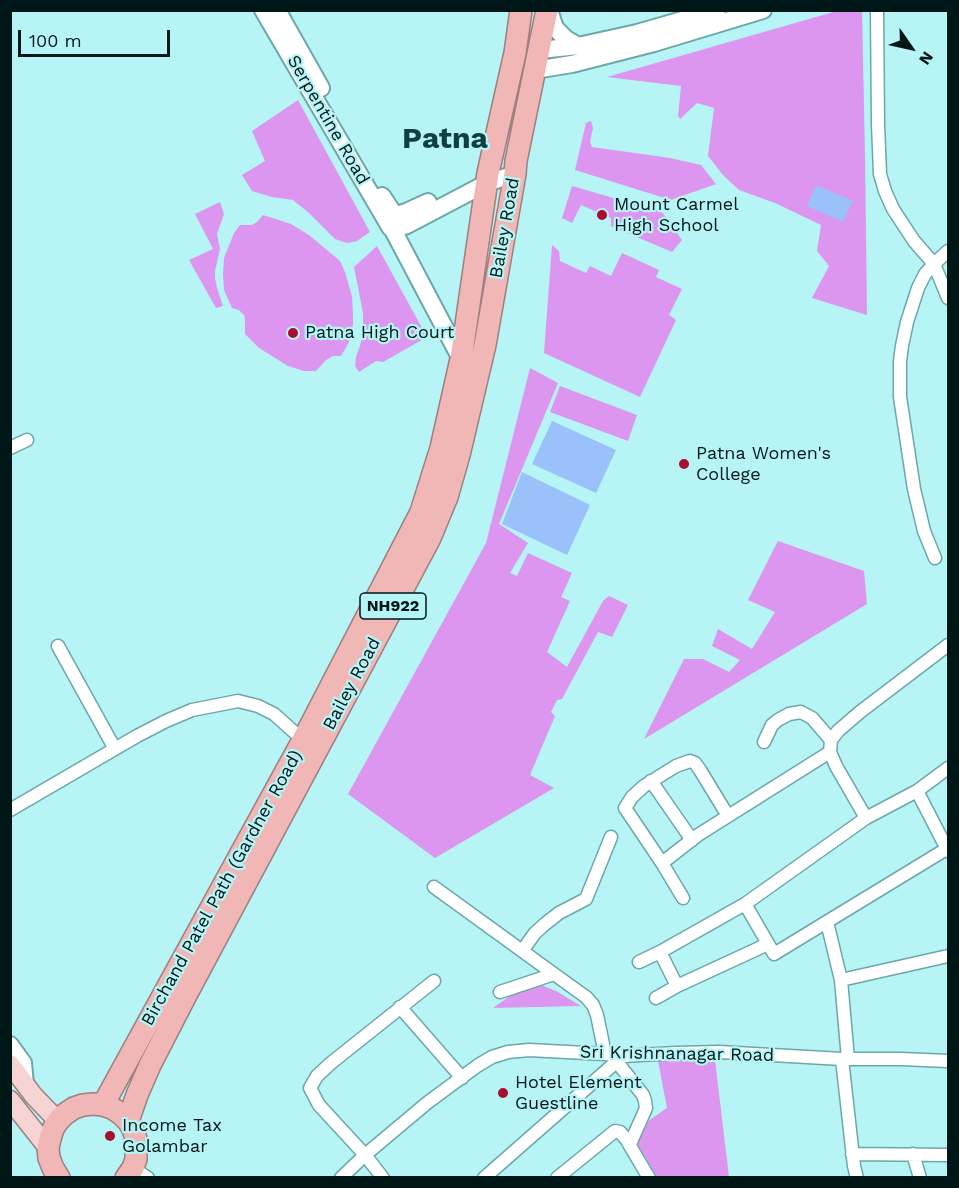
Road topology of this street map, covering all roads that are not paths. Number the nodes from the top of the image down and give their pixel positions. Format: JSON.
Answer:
{"nodes":[{"id":1,"x":262,"y":10,"type":"edge"},
{"id":2,"x":277,"y":10,"type":"edge"},
{"id":3,"x":521,"y":10,"type":"edge"},
{"id":4,"x":548,"y":10,"type":"edge"},
{"id":5,"x":717,"y":10,"type":"edge"},
{"id":6,"x":764,"y":10,"type":"edge"},
{"id":7,"x":877,"y":10,"type":"edge"},
{"id":8,"x":578,"y":46,"type":"junction"},
{"id":9,"x":537,"y":60,"type":"junction"},
{"id":10,"x":572,"y":64,"type":"junction"},
{"id":11,"x":527,"y":105,"type":"junction"},
{"id":12,"x":515,"y":167,"type":"junction"},
{"id":13,"x":487,"y":178,"type":"junction"},
{"id":14,"x":393,"y":230,"type":"junction"},
{"id":15,"x":948,"y":251,"type":"edge"},
{"id":16,"x":934,"y":264,"type":"junction"},
{"id":17,"x":948,"y":298,"type":"edge"},
{"id":18,"x":460,"y":360,"type":"junction"},
{"id":19,"x":27,"y":440,"type":"dead end"},
{"id":20,"x":10,"y":448,"type":"edge"},
{"id":21,"x":935,"y":558,"type":"dead end"},
{"id":22,"x":948,"y":645,"type":"edge"},
{"id":23,"x":58,"y":646,"type":"dead end"},
{"id":24,"x":303,"y":740,"type":"junction"},
{"id":25,"x":764,"y":742,"type":"dead end"},
{"id":26,"x":831,"y":746,"type":"junction"},
{"id":27,"x":115,"y":749,"type":"junction"},
{"id":28,"x":948,"y":768,"type":"edge"},
{"id":29,"x":651,"y":781,"type":"junction"},
{"id":30,"x":917,"y":790,"type":"junction"},
{"id":31,"x":10,"y":810,"type":"edge"},
{"id":32,"x":728,"y":816,"type":"junction"},
{"id":33,"x":866,"y":818,"type":"junction"},
{"id":34,"x":611,"y":837,"type":"dead end"},
{"id":35,"x":692,"y":840,"type":"junction"},
{"id":36,"x":948,"y":849,"type":"edge"},
{"id":37,"x":662,"y":863,"type":"junction"},
{"id":38,"x":435,"y":887,"type":"dead end"},
{"id":39,"x":683,"y":898,"type":"dead end"},
{"id":40,"x":745,"y":904,"type":"junction"},
{"id":41,"x":827,"y":922,"type":"junction"},
{"id":42,"x":768,"y":944,"type":"junction"},
{"id":43,"x":522,"y":951,"type":"junction"},
{"id":44,"x":660,"y":952,"type":"junction"},
{"id":45,"x":948,"y":956,"type":"edge"},
{"id":46,"x":639,"y":962,"type":"dead end"},
{"id":47,"x":554,"y":974,"type":"junction"},
{"id":48,"x":841,"y":980,"type":"junction"},
{"id":49,"x":434,"y":981,"type":"dead end"},
{"id":50,"x":677,"y":986,"type":"junction"},
{"id":51,"x":500,"y":992,"type":"dead end"},
{"id":52,"x":656,"y":998,"type":"dead end"},
{"id":53,"x":400,"y":1007,"type":"junction"},
{"id":54,"x":10,"y":1045,"type":"edge"},
{"id":55,"x":605,"y":1054,"type":"junction"},
{"id":56,"x":620,"y":1059,"type":"junction"},
{"id":57,"x":845,"y":1059,"type":"junction"},
{"id":58,"x":948,"y":1061,"type":"edge"},
{"id":59,"x":10,"y":1064,"type":"edge"},
{"id":60,"x":462,"y":1078,"type":"junction"},
{"id":61,"x":26,"y":1084,"type":"junction"},
{"id":62,"x":10,"y":1100,"type":"edge"},
{"id":63,"x":103,"y":1105,"type":"junction"},
{"id":64,"x":58,"y":1120,"type":"junction"},
{"id":65,"x":128,"y":1121,"type":"junction"},
{"id":66,"x":630,"y":1144,"type":"junction"},
{"id":67,"x":48,"y":1148,"type":"junction"},
{"id":68,"x":852,"y":1154,"type":"junction"},
{"id":69,"x":913,"y":1154,"type":"junction"},
{"id":70,"x":365,"y":1155,"type":"junction"},
{"id":71,"x":948,"y":1155,"type":"edge"},
{"id":72,"x":136,"y":1174,"type":"edge"},
{"id":73,"x":58,"y":1177,"type":"edge"},
{"id":74,"x":341,"y":1178,"type":"edge"},
{"id":75,"x":382,"y":1178,"type":"edge"},
{"id":76,"x":484,"y":1178,"type":"edge"},
{"id":77,"x":556,"y":1178,"type":"edge"},
{"id":78,"x":648,"y":1178,"type":"edge"},
{"id":79,"x":857,"y":1178,"type":"edge"},
{"id":80,"x":920,"y":1178,"type":"edge"}],
"edges":[{"from":1,"to":14,"type":"street","name":"Serpentine Road"},
{"from":2,"to":13,"type":"street"},
{"from":3,"to":13,"type":"highway","name":"Birchand Patel Path (Gardner Road)","number":"NH922"},
{"from":4,"to":8,"type":"street"},
{"from":4,"to":9,"type":"highway","name":"Bailey Road","number":"NH922"},
{"from":5,"to":8,"type":"street"},
{"from":6,"to":10,"type":"street"},
{"from":7,"to":16,"type":"street"},
{"from":8,"to":9,"type":"street"},
{"from":9,"to":10,"type":"street"},
{"from":9,"to":11,"type":"highway","name":"Bailey Road","number":"NH922"},
{"from":10,"to":11,"type":"street"},
{"from":11,"to":12,"type":"highway","name":"Bailey Road","number":"NH922"},
{"from":12,"to":13,"type":"street"},
{"from":12,"to":65,"type":"highway","name":"Bailey Road","number":"NH922"},
{"from":13,"to":14,"type":"street"},
{"from":13,"to":18,"type":"highway","name":"Birchand Patel Path (Gardner Road)","number":"NH922"},
{"from":14,"to":18,"type":"street","name":"Serpentine Road"},
{"from":15,"to":16,"type":"street"},
{"from":16,"to":17,"type":"street"},
{"from":16,"to":21,"type":"street"},
{"from":18,"to":24,"type":"highway","name":"Birchand Patel Path (Gardner Road)","number":"NH922"},
{"from":19,"to":20,"type":"street"},
{"from":22,"to":26,"type":"street"},
{"from":23,"to":27,"type":"street"},
{"from":24,"to":27,"type":"street"},
{"from":24,"to":63,"type":"highway","name":"Birchand Patel Path (Gardner Road)","number":"NH922"},
{"from":25,"to":26,"type":"street"},
{"from":26,"to":32,"type":"street"},
{"from":26,"to":33,"type":"street"},
{"from":27,"to":31,"type":"street"},
{"from":28,"to":30,"type":"street"},
{"from":29,"to":32,"type":"street"},
{"from":29,"to":35,"type":"street"},
{"from":29,"to":37,"type":"street"},
{"from":30,"to":33,"type":"street"},
{"from":30,"to":36,"type":"street"},
{"from":32,"to":35,"type":"street"},
{"from":33,"to":40,"type":"street"},
{"from":34,"to":43,"type":"street"},
{"from":35,"to":37,"type":"street"},
{"from":36,"to":41,"type":"street"},
{"from":37,"to":39,"type":"street"},
{"from":38,"to":43,"type":"street"},
{"from":40,"to":42,"type":"street"},
{"from":40,"to":44,"type":"street"},
{"from":41,"to":42,"type":"street"},
{"from":41,"to":48,"type":"street"},
{"from":42,"to":50,"type":"street"},
{"from":43,"to":47,"type":"street"},
{"from":44,"to":46,"type":"street"},
{"from":44,"to":50,"type":"street"},
{"from":45,"to":48,"type":"street"},
{"from":47,"to":51,"type":"street"},
{"from":47,"to":55,"type":"street"},
{"from":48,"to":57,"type":"street"},
{"from":49,"to":53,"type":"street"},
{"from":50,"to":52,"type":"street"},
{"from":53,"to":60,"type":"street"},
{"from":53,"to":70,"type":"street"},
{"from":54,"to":61,"type":"street"},
{"from":55,"to":56,"type":"street","name":"Sri Krishnanagar Road"},
{"from":55,"to":60,"type":"street","name":"Sri Krishnanagar Road"},
{"from":56,"to":57,"type":"street","name":"Sri Krishnanagar Road"},
{"from":56,"to":66,"type":"street"},
{"from":56,"to":76,"type":"street"},
{"from":57,"to":58,"type":"street","name":"Sri Krishnanagar Road"},
{"from":57,"to":68,"type":"street"},
{"from":59,"to":61,"type":"main road"},
{"from":60,"to":70,"type":"street","name":"Sri Krishnanagar Road"},
{"from":61,"to":64,"type":"main road"},
{"from":62,"to":67,"type":"main road"},
{"from":63,"to":64,"type":"highway"},
{"from":63,"to":65,"type":"highway"},
{"from":64,"to":67,"type":"highway"},
{"from":65,"to":72,"type":"highway"},
{"from":66,"to":77,"type":"street"},
{"from":66,"to":78,"type":"street"},
{"from":67,"to":73,"type":"highway"},
{"from":68,"to":69,"type":"street"},
{"from":68,"to":79,"type":"street"},
{"from":69,"to":71,"type":"street"},
{"from":69,"to":80,"type":"street"},
{"from":70,"to":74,"type":"street","name":"Sri Krishnanagar Road"},
{"from":70,"to":75,"type":"street"}]}
